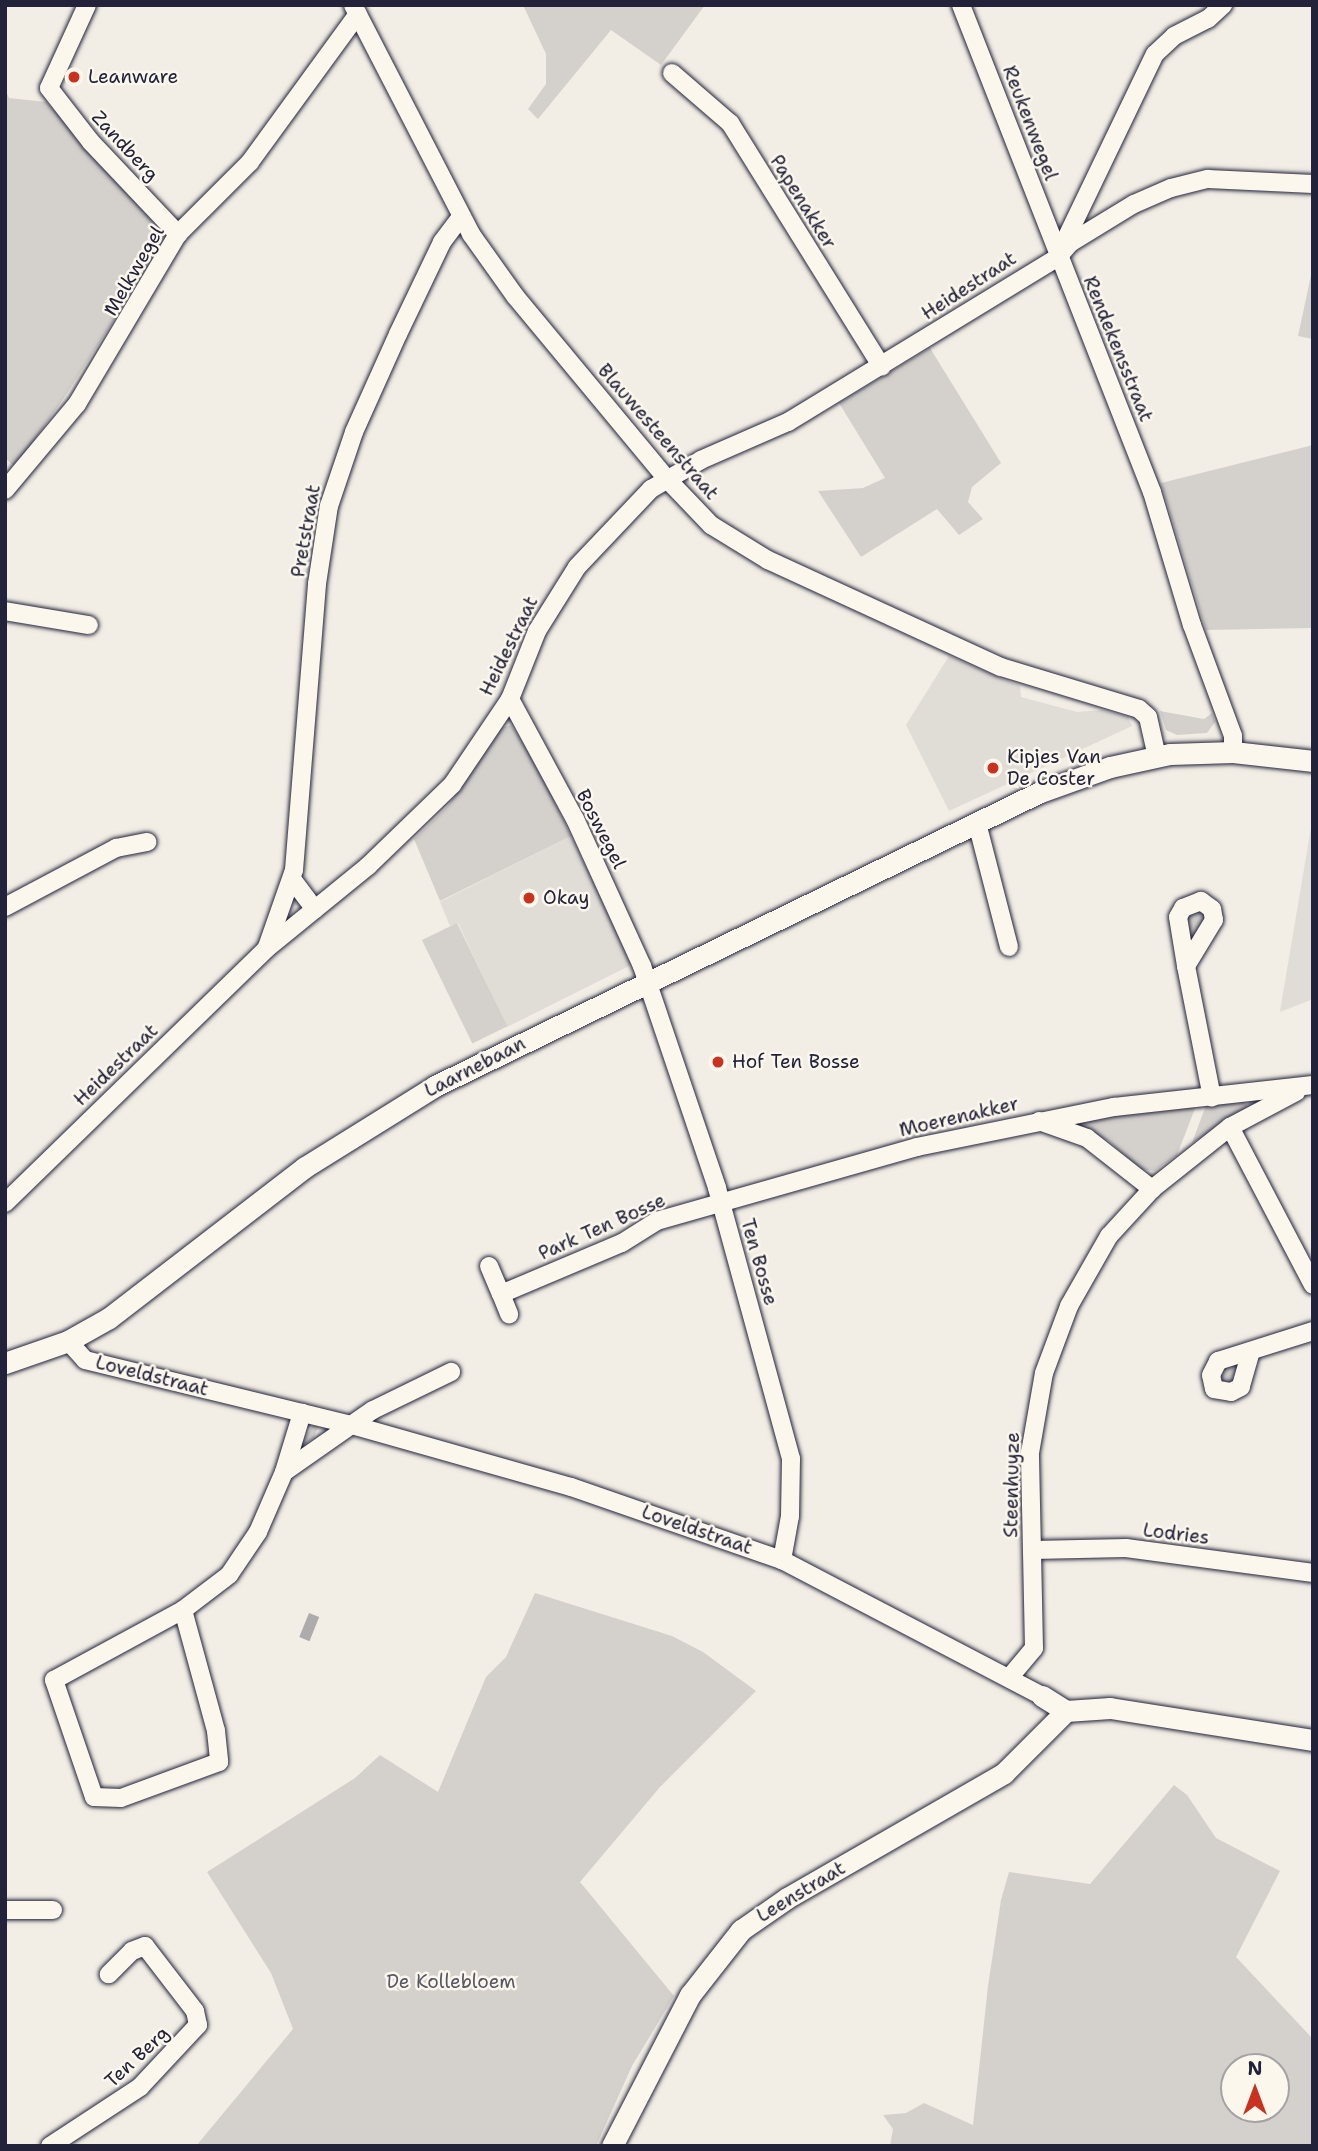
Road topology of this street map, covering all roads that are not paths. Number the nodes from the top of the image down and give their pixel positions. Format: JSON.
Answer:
{"nodes":[{"id":1,"x":87,"y":5,"type":"edge"},
{"id":2,"x":961,"y":5,"type":"edge"},
{"id":3,"x":1223,"y":5,"type":"edge"},
{"id":4,"x":356,"y":9,"type":"edge"},
{"id":5,"x":673,"y":74,"type":"dead end"},
{"id":6,"x":1313,"y":184,"type":"edge"},
{"id":7,"x":461,"y":217,"type":"junction"},
{"id":8,"x":178,"y":234,"type":"junction"},
{"id":9,"x":1058,"y":257,"type":"junction"},
{"id":10,"x":882,"y":367,"type":"junction"},
{"id":11,"x":667,"y":479,"type":"junction"},
{"id":12,"x":5,"y":489,"type":"edge"},
{"id":13,"x":5,"y":611,"type":"edge"},
{"id":14,"x":89,"y":625,"type":"dead end"},
{"id":15,"x":510,"y":699,"type":"junction"},
{"id":16,"x":1156,"y":751,"type":"junction"},
{"id":17,"x":1233,"y":752,"type":"junction"},
{"id":18,"x":1313,"y":761,"type":"edge"},
{"id":19,"x":977,"y":823,"type":"junction"},
{"id":20,"x":147,"y":842,"type":"dead end"},
{"id":21,"x":292,"y":880,"type":"junction"},
{"id":22,"x":5,"y":907,"type":"edge"},
{"id":23,"x":315,"y":909,"type":"junction"},
{"id":24,"x":1009,"y":947,"type":"dead end"},
{"id":25,"x":266,"y":949,"type":"junction"},
{"id":26,"x":1186,"y":965,"type":"dead end"},
{"id":27,"x":649,"y":982,"type":"junction"},
{"id":28,"x":1309,"y":1086,"type":"edge"},
{"id":29,"x":1212,"y":1097,"type":"junction"},
{"id":30,"x":1038,"y":1120,"type":"junction"},
{"id":31,"x":1230,"y":1127,"type":"junction"},
{"id":32,"x":1152,"y":1189,"type":"junction"},
{"id":33,"x":5,"y":1203,"type":"edge"},
{"id":34,"x":721,"y":1204,"type":"junction"},
{"id":35,"x":489,"y":1266,"type":"dead end"},
{"id":36,"x":1313,"y":1285,"type":"edge"},
{"id":37,"x":501,"y":1294,"type":"junction"},
{"id":38,"x":509,"y":1314,"type":"dead end"},
{"id":39,"x":1313,"y":1331,"type":"edge"},
{"id":40,"x":68,"y":1341,"type":"junction"},
{"id":41,"x":1251,"y":1351,"type":"dead end"},
{"id":42,"x":5,"y":1363,"type":"edge"},
{"id":43,"x":452,"y":1372,"type":"dead end"},
{"id":44,"x":302,"y":1413,"type":"junction"},
{"id":45,"x":352,"y":1425,"type":"junction"},
{"id":46,"x":284,"y":1472,"type":"junction"},
{"id":47,"x":1033,"y":1550,"type":"junction"},
{"id":48,"x":782,"y":1560,"type":"junction"},
{"id":49,"x":1313,"y":1573,"type":"edge"},
{"id":50,"x":183,"y":1610,"type":"junction"},
{"id":51,"x":1009,"y":1678,"type":"junction"},
{"id":52,"x":1042,"y":1696,"type":"joint"},
{"id":53,"x":1066,"y":1711,"type":"junction"},
{"id":54,"x":1313,"y":1740,"type":"edge"},
{"id":55,"x":5,"y":1910,"type":"edge"},
{"id":56,"x":53,"y":1910,"type":"dead end"},
{"id":57,"x":109,"y":1973,"type":"dead end"},
{"id":58,"x":50,"y":2146,"type":"edge"},
{"id":59,"x":612,"y":2146,"type":"edge"}],
"edges":[{"from":1,"to":8,"type":"street","name":"Zandberg"},
{"from":2,"to":9,"type":"street","name":"Reukenwegel"},
{"from":3,"to":9,"type":"street"},
{"from":4,"to":7,"type":"street","name":"Blauwesteenstraat"},
{"from":4,"to":8,"type":"street","name":"Melkwegel"},
{"from":5,"to":10,"type":"street","name":"Papenakker"},
{"from":6,"to":9,"type":"street","name":"Heidestraat"},
{"from":7,"to":11,"type":"street","name":"Blauwesteenstraat"},
{"from":7,"to":21,"type":"street","name":"Pretstraat"},
{"from":8,"to":12,"type":"street","name":"Melkwegel"},
{"from":9,"to":10,"type":"street","name":"Heidestraat"},
{"from":9,"to":17,"type":"street","name":"Rendekensstraat"},
{"from":10,"to":11,"type":"street","name":"Heidestraat"},
{"from":11,"to":15,"type":"street","name":"Heidestraat"},
{"from":11,"to":16,"type":"street","name":"Blauwesteenstraat"},
{"from":13,"to":14,"type":"street"},
{"from":15,"to":23,"type":"street","name":"Heidestraat"},
{"from":15,"to":27,"type":"street","name":"Boswegel"},
{"from":16,"to":17,"type":"street","name":"Laarnebaan"},
{"from":16,"to":19,"type":"street","name":"Laarnebaan"},
{"from":17,"to":18,"type":"street","name":"Laarnebaan"},
{"from":19,"to":24,"type":"street"},
{"from":19,"to":27,"type":"street","name":"Laarnebaan"},
{"from":20,"to":22,"type":"street"},
{"from":21,"to":23,"type":"street"},
{"from":21,"to":25,"type":"street","name":"Pretstraat"},
{"from":23,"to":25,"type":"street","name":"Heidestraat"},
{"from":25,"to":33,"type":"street","name":"Heidestraat"},
{"from":26,"to":29,"type":"street"},
{"from":27,"to":34,"type":"street","name":"Ten Bosse"},
{"from":27,"to":40,"type":"street","name":"Laarnebaan"},
{"from":28,"to":29,"type":"street","name":"Moerenakker"},
{"from":28,"to":31,"type":"street","name":"Steenhuyze"},
{"from":29,"to":30,"type":"street","name":"Moerenakker"},
{"from":30,"to":32,"type":"street"},
{"from":30,"to":34,"type":"street","name":"Moerenakker"},
{"from":31,"to":32,"type":"street","name":"Steenhuyze"},
{"from":31,"to":36,"type":"street"},
{"from":32,"to":47,"type":"street","name":"Steenhuyze"},
{"from":34,"to":37,"type":"street","name":"Park Ten Bosse"},
{"from":34,"to":48,"type":"street","name":"Ten Bosse"},
{"from":35,"to":37,"type":"street"},
{"from":37,"to":38,"type":"street"},
{"from":39,"to":41,"type":"street"},
{"from":40,"to":42,"type":"street","name":"Laarnebaan"},
{"from":40,"to":44,"type":"street","name":"Loveldstraat"},
{"from":43,"to":45,"type":"street"},
{"from":44,"to":45,"type":"street","name":"Loveldstraat"},
{"from":44,"to":46,"type":"street"},
{"from":45,"to":46,"type":"street"},
{"from":45,"to":48,"type":"street","name":"Loveldstraat"},
{"from":46,"to":50,"type":"street"},
{"from":47,"to":49,"type":"street","name":"Lodries"},
{"from":47,"to":51,"type":"street","name":"Steenhuyze"},
{"from":48,"to":51,"type":"street","name":"Loveldstraat"},
{"from":50,"to":50,"type":"street"},
{"from":51,"to":52,"type":"street","name":"Loveldstraat"},
{"from":52,"to":53,"type":"street","name":"Loveldstraat"},
{"from":53,"to":54,"type":"street"},
{"from":53,"to":59,"type":"street","name":"Leenstraat"},
{"from":55,"to":56,"type":"street"},
{"from":57,"to":58,"type":"street","name":"Ten Berg"}]}
